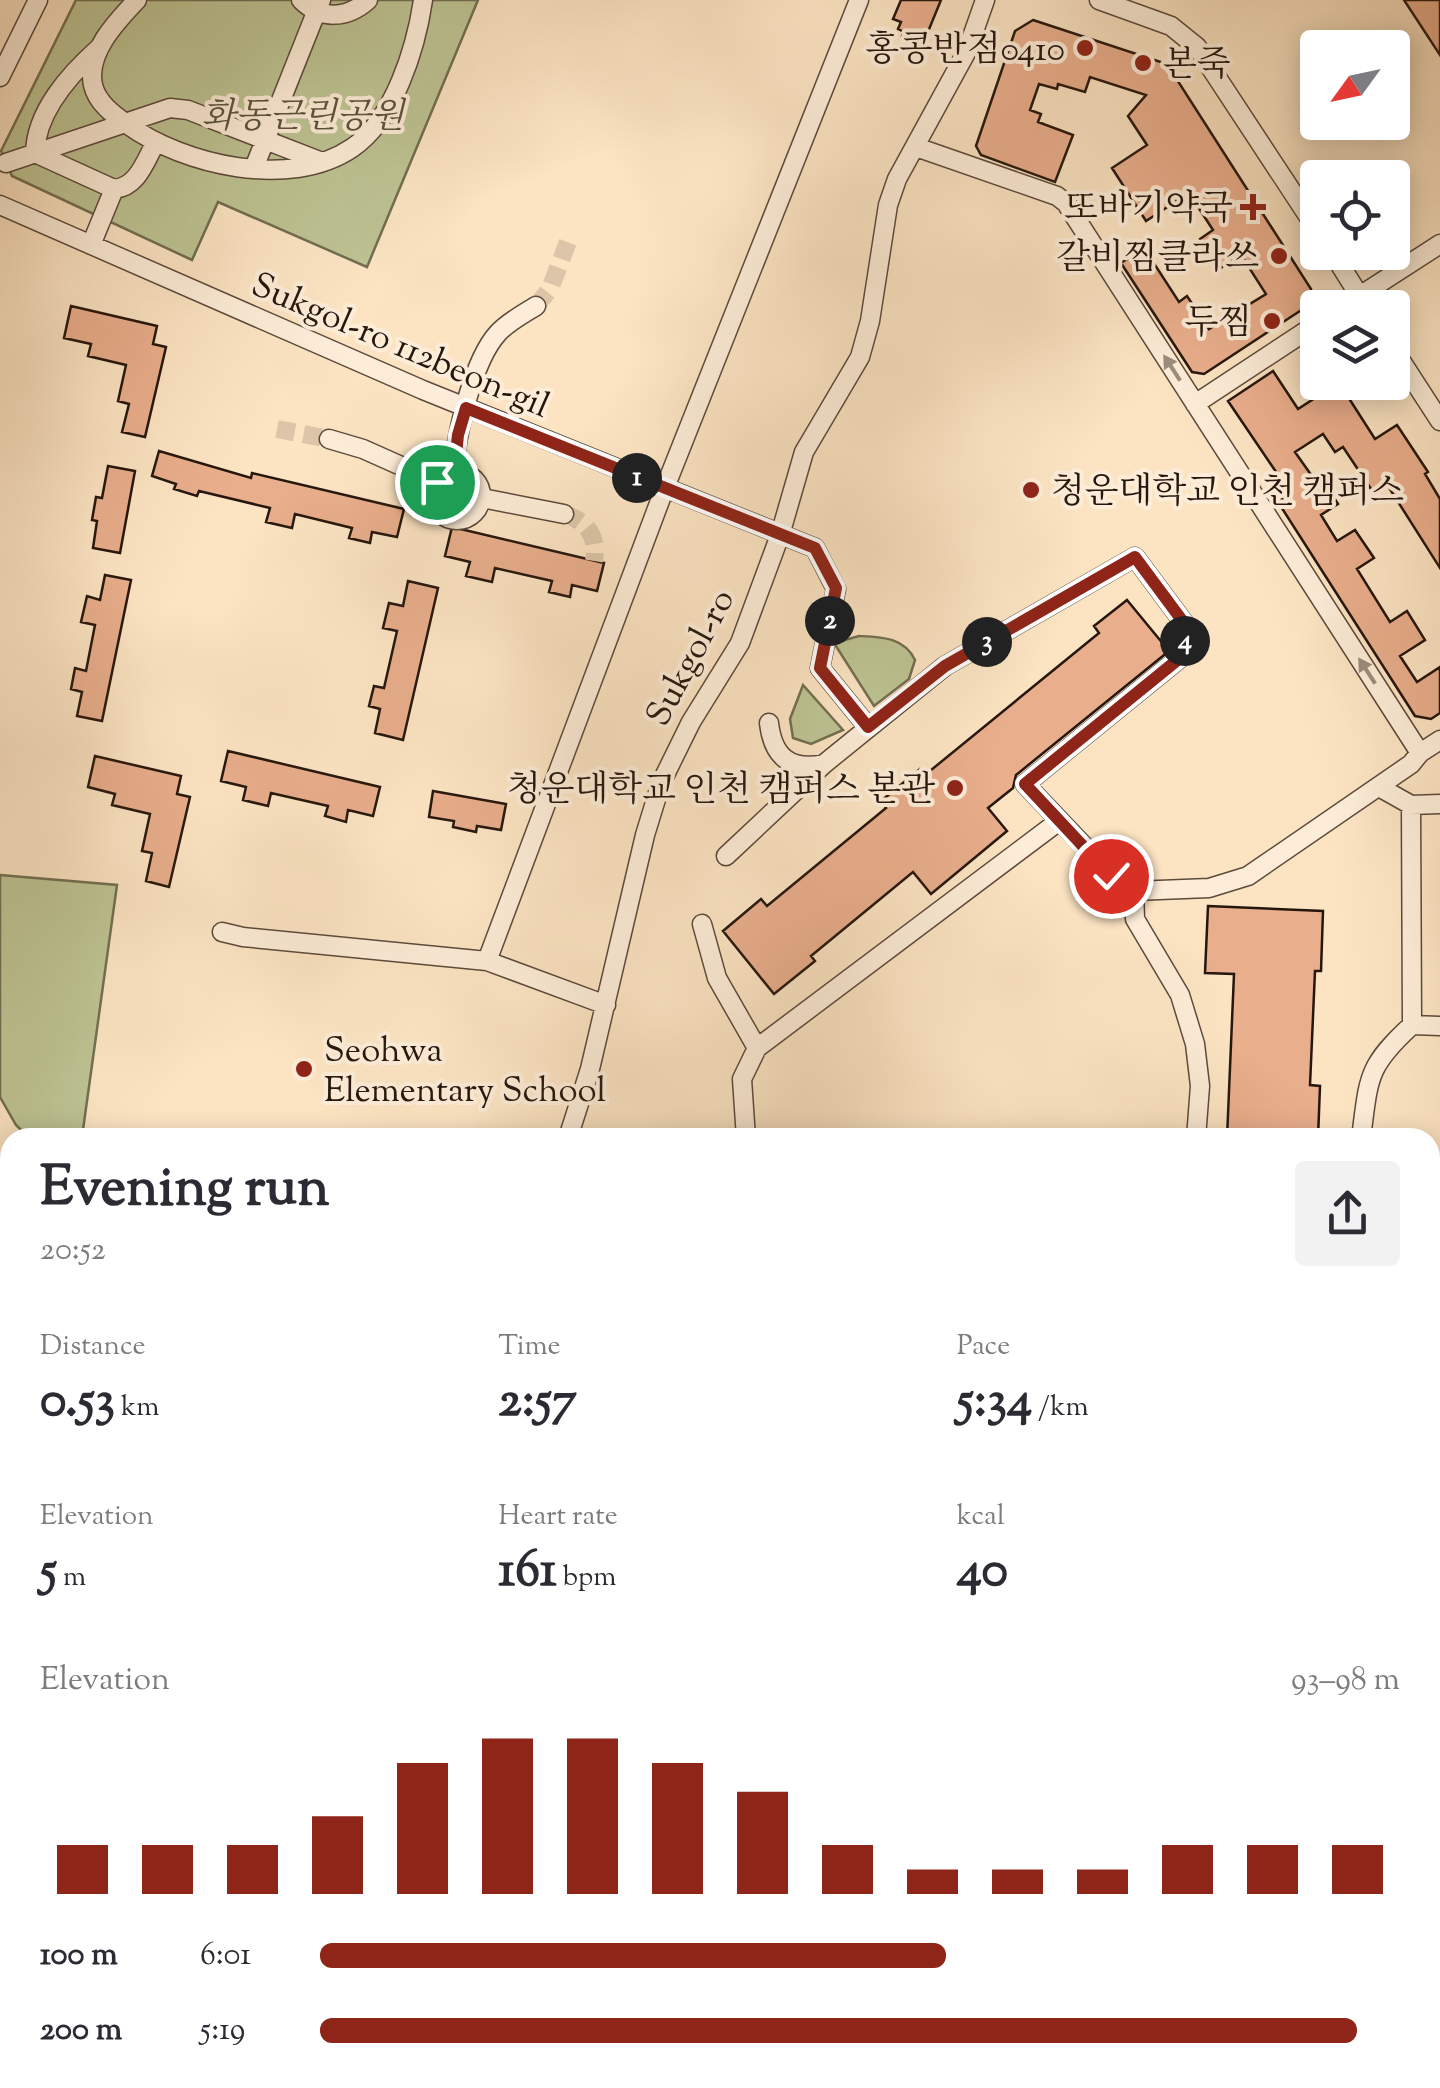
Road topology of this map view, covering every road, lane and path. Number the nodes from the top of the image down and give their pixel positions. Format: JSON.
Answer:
{"nodes":[{"id":1,"x":38,"y":0,"type":"edge"},
{"id":2,"x":138,"y":0,"type":"edge"},
{"id":3,"x":301,"y":0,"type":"edge"},
{"id":4,"x":368,"y":0,"type":"edge"},
{"id":5,"x":859,"y":0,"type":"edge"},
{"id":6,"x":985,"y":0,"type":"edge"},
{"id":7,"x":1100,"y":0,"type":"edge"},
{"id":8,"x":420,"y":1,"type":"edge"},
{"id":9,"x":319,"y":6,"type":"edge"},
{"id":10,"x":101,"y":46,"type":"junction"},
{"id":11,"x":0,"y":77,"type":"edge"},
{"id":12,"x":124,"y":122,"type":"junction"},
{"id":13,"x":265,"y":140,"type":"junction"},
{"id":14,"x":156,"y":142,"type":"junction"},
{"id":15,"x":916,"y":147,"type":"junction"},
{"id":16,"x":35,"y":153,"type":"junction"},
{"id":17,"x":323,"y":162,"type":"junction"},
{"id":18,"x":6,"y":164,"type":"dead end"},
{"id":19,"x":254,"y":168,"type":"junction"},
{"id":20,"x":114,"y":189,"type":"junction"},
{"id":21,"x":0,"y":204,"type":"edge"},
{"id":22,"x":1300,"y":204,"type":"edge"},
{"id":23,"x":1440,"y":244,"type":"edge"},
{"id":24,"x":91,"y":245,"type":"junction"},
{"id":25,"x":1378,"y":290,"type":"edge"},
{"id":26,"x":536,"y":306,"type":"tunnel mouth"},
{"id":27,"x":1300,"y":335,"type":"edge"},
{"id":28,"x":1410,"y":368,"type":"edge"},
{"id":29,"x":1432,"y":393,"type":"edge"},
{"id":30,"x":1195,"y":404,"type":"junction"},
{"id":31,"x":466,"y":408,"type":"junction"},
{"id":32,"x":1440,"y":421,"type":"edge"},
{"id":33,"x":330,"y":439,"type":"tunnel mouth"},
{"id":34,"x":446,"y":478,"type":"junction"},
{"id":35,"x":664,"y":490,"type":"junction"},
{"id":36,"x":482,"y":498,"type":"junction"},
{"id":37,"x":564,"y":514,"type":"tunnel mouth"},
{"id":38,"x":780,"y":535,"type":"junction"},
{"id":39,"x":769,"y":723,"type":"dead end"},
{"id":40,"x":868,"y":727,"type":"junction"},
{"id":41,"x":1440,"y":740,"type":"edge"},
{"id":42,"x":1420,"y":753,"type":"junction"},
{"id":43,"x":824,"y":764,"type":"junction"},
{"id":44,"x":1378,"y":787,"type":"junction"},
{"id":45,"x":1440,"y":804,"type":"edge"},
{"id":46,"x":1411,"y":805,"type":"junction"},
{"id":47,"x":1059,"y":821,"type":"junction"},
{"id":48,"x":726,"y":856,"type":"dead end"},
{"id":49,"x":1134,"y":891,"type":"junction"},
{"id":50,"x":702,"y":924,"type":"dead end"},
{"id":51,"x":222,"y":932,"type":"dead end"},
{"id":52,"x":487,"y":961,"type":"junction"},
{"id":53,"x":606,"y":1005,"type":"junction"},
{"id":54,"x":1412,"y":1026,"type":"junction"},
{"id":55,"x":1440,"y":1026,"type":"edge"},
{"id":56,"x":757,"y":1048,"type":"junction"},
{"id":57,"x":571,"y":1128,"type":"edge"},
{"id":58,"x":745,"y":1128,"type":"edge"},
{"id":59,"x":1197,"y":1128,"type":"edge"},
{"id":60,"x":1362,"y":1128,"type":"edge"}],
"edges":[{"from":1,"to":11,"type":"street"},
{"from":2,"to":10,"type":"street"},
{"from":3,"to":9,"type":"street"},
{"from":4,"to":9,"type":"street"},
{"from":5,"to":35,"type":"street"},
{"from":6,"to":15,"type":"street","name":"Sukgol-ro"},
{"from":7,"to":22,"type":"street"},
{"from":8,"to":17,"type":"street"},
{"from":9,"to":13,"type":"street"},
{"from":10,"to":12,"type":"street"},
{"from":10,"to":16,"type":"street"},
{"from":12,"to":13,"type":"street"},
{"from":12,"to":14,"type":"street"},
{"from":12,"to":16,"type":"street"},
{"from":13,"to":17,"type":"street"},
{"from":13,"to":19,"type":"street"},
{"from":14,"to":19,"type":"street"},
{"from":14,"to":20,"type":"street"},
{"from":30,"to":15,"type":"street","one_way":true},
{"from":15,"to":38,"type":"street","name":"Sukgol-ro"},
{"from":16,"to":18,"type":"street"},
{"from":16,"to":20,"type":"street"},
{"from":17,"to":19,"type":"street"},
{"from":20,"to":24,"type":"street"},
{"from":21,"to":24,"type":"street","name":"Sukgol-ro 112beon-gil"},
{"from":23,"to":25,"type":"street"},
{"from":24,"to":31,"type":"street","name":"Sukgol-ro 112beon-gil"},
{"from":26,"to":31,"type":"street"},
{"from":27,"to":30,"type":"street"},
{"from":28,"to":29,"type":"street"},
{"from":29,"to":32,"type":"street"},
{"from":42,"to":30,"type":"street","one_way":true},
{"from":31,"to":34,"type":"street"},
{"from":31,"to":35,"type":"street","name":"Sukgol-ro 112beon-gil"},
{"from":33,"to":34,"type":"street"},
{"from":34,"to":36,"type":"street"},
{"from":34,"to":36,"type":"street"},
{"from":35,"to":38,"type":"street","name":"Sukgol-ro 112beon-gil"},
{"from":35,"to":52,"type":"street"},
{"from":36,"to":37,"type":"street"},
{"from":38,"to":40,"type":"street","name":"Sukgol-ro 112beon-gil"},
{"from":38,"to":53,"type":"street","name":"Sukgol-ro"},
{"from":39,"to":43,"type":"street"},
{"from":40,"to":43,"type":"street"},
{"from":40,"to":47,"type":"street"},
{"from":41,"to":42,"type":"street"},
{"from":42,"to":44,"type":"street"},
{"from":43,"to":48,"type":"street"},
{"from":44,"to":46,"type":"street"},
{"from":44,"to":49,"type":"street"},
{"from":45,"to":46,"type":"street"},
{"from":46,"to":54,"type":"street"},
{"from":47,"to":49,"type":"street"},
{"from":47,"to":56,"type":"street"},
{"from":49,"to":59,"type":"street"},
{"from":50,"to":56,"type":"street"},
{"from":51,"to":52,"type":"street"},
{"from":52,"to":53,"type":"street"},
{"from":53,"to":57,"type":"street","name":"Sukgol-ro"},
{"from":54,"to":55,"type":"street"},
{"from":54,"to":60,"type":"street"},
{"from":56,"to":58,"type":"street"}]}
